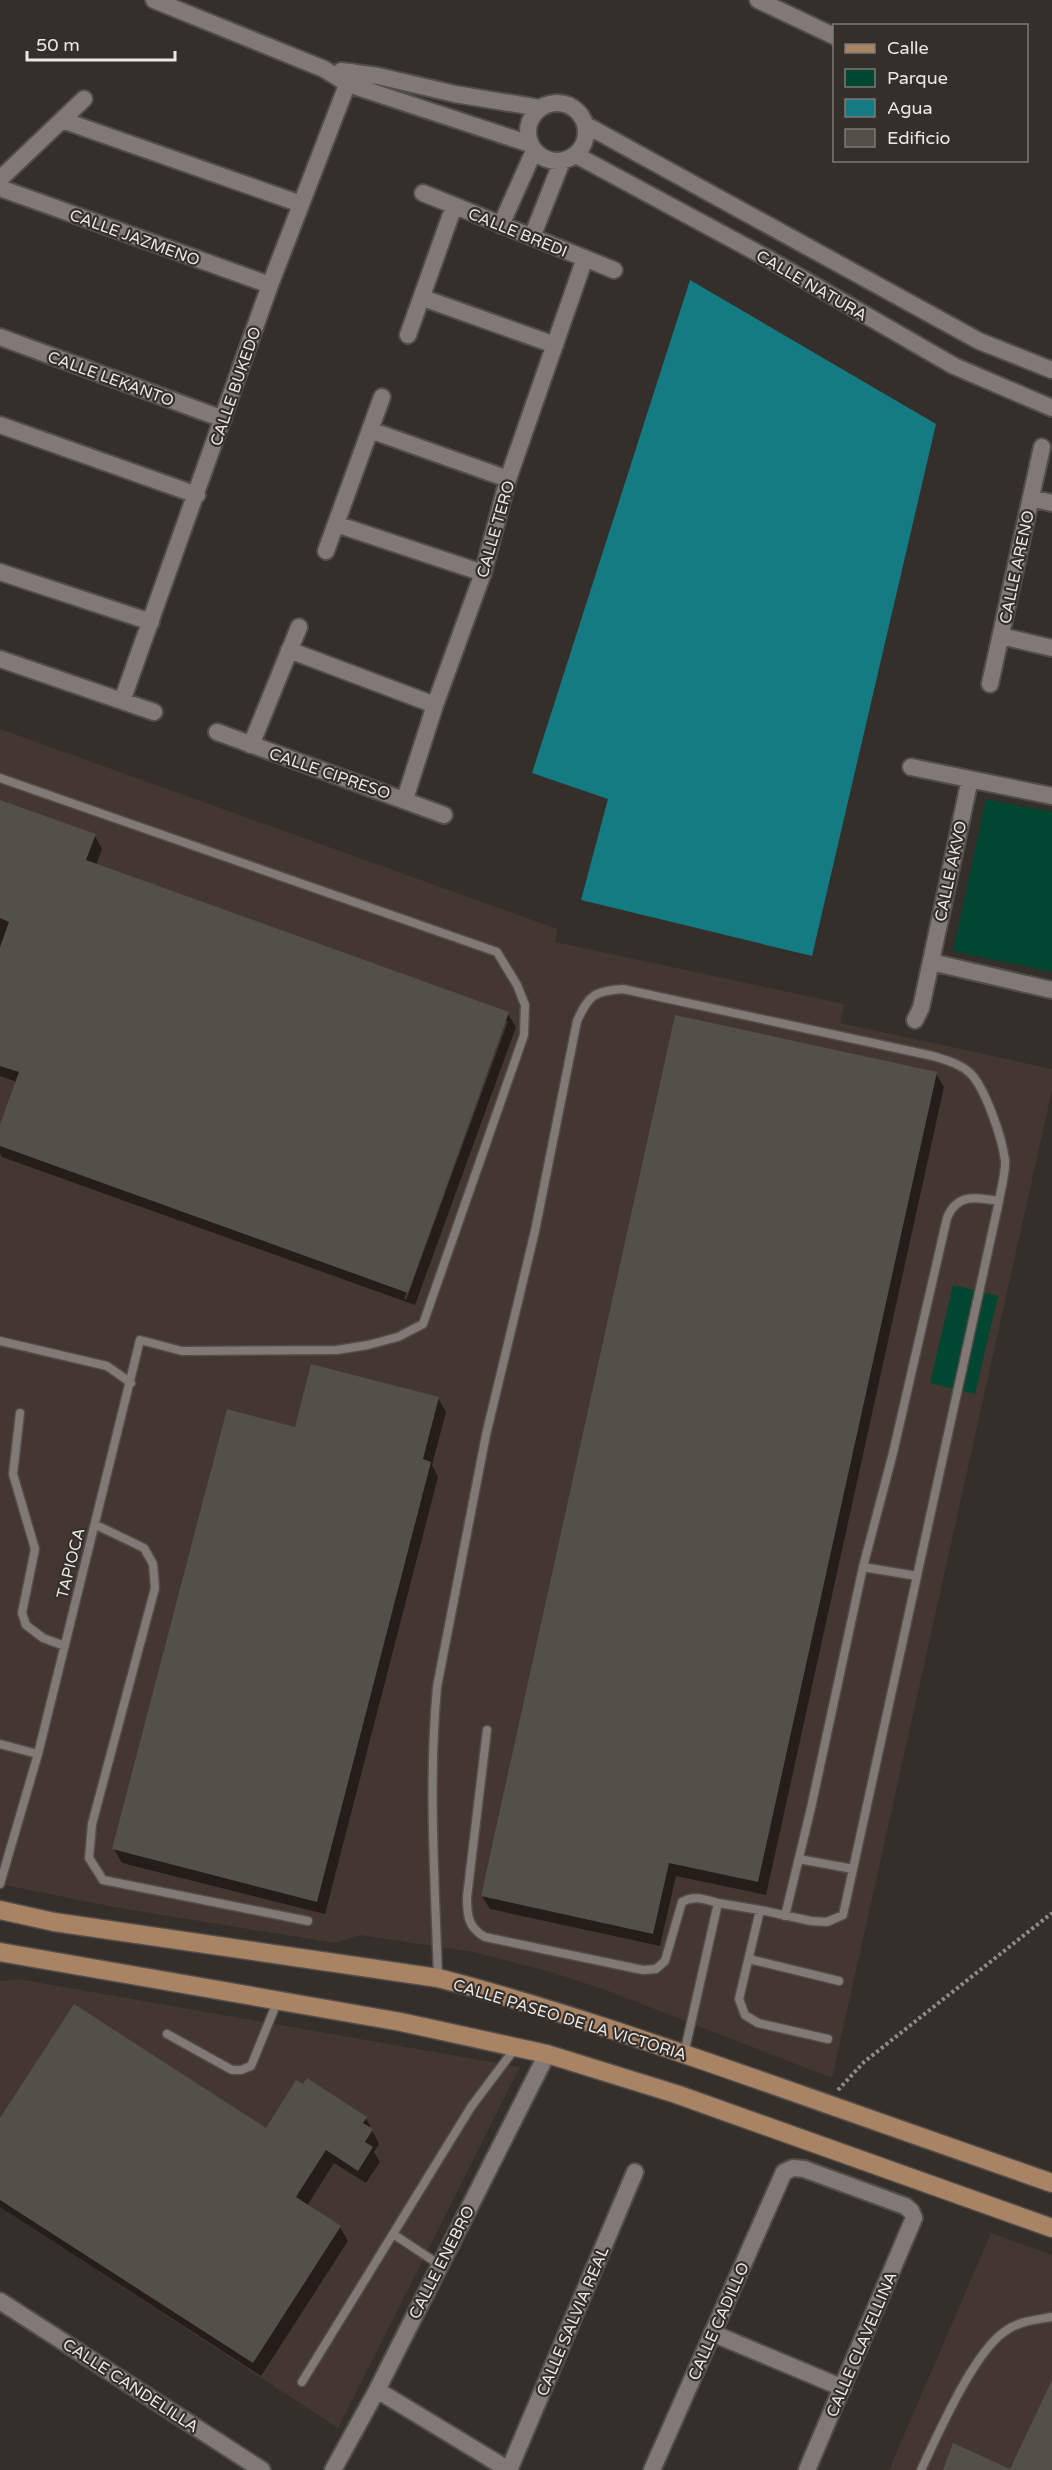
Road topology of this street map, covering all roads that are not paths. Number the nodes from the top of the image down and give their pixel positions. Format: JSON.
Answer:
{"nodes":[{"id":1,"x":154,"y":0,"type":"edge"},
{"id":2,"x":758,"y":0,"type":"edge"},
{"id":3,"x":833,"y":36,"type":"edge"},
{"id":4,"x":350,"y":78,"type":"junction"},
{"id":5,"x":84,"y":99,"type":"dead end"},
{"id":6,"x":540,"y":108,"type":"junction"},
{"id":7,"x":62,"y":120,"type":"junction"},
{"id":8,"x":586,"y":126,"type":"junction"},
{"id":9,"x":532,"y":147,"type":"junction"},
{"id":10,"x":569,"y":158,"type":"junction"},
{"id":11,"x":0,"y":179,"type":"edge"},
{"id":12,"x":0,"y":188,"type":"edge"},
{"id":13,"x":423,"y":193,"type":"dead end"},
{"id":14,"x":301,"y":204,"type":"junction"},
{"id":15,"x":454,"y":206,"type":"junction"},
{"id":16,"x":501,"y":225,"type":"junction"},
{"id":17,"x":532,"y":237,"type":"junction"},
{"id":18,"x":585,"y":258,"type":"junction"},
{"id":19,"x":614,"y":270,"type":"dead end"},
{"id":20,"x":270,"y":285,"type":"junction"},
{"id":21,"x":423,"y":298,"type":"junction"},
{"id":22,"x":408,"y":335,"type":"dead end"},
{"id":23,"x":0,"y":337,"type":"edge"},
{"id":24,"x":555,"y":345,"type":"junction"},
{"id":25,"x":1052,"y":370,"type":"edge"},
{"id":26,"x":382,"y":397,"type":"dead end"},
{"id":27,"x":1052,"y":408,"type":"edge"},
{"id":28,"x":223,"y":419,"type":"junction"},
{"id":29,"x":0,"y":425,"type":"edge"},
{"id":30,"x":369,"y":430,"type":"junction"},
{"id":31,"x":1042,"y":447,"type":"dead end"},
{"id":32,"x":508,"y":479,"type":"junction"},
{"id":33,"x":196,"y":495,"type":"junction"},
{"id":34,"x":1031,"y":498,"type":"junction"},
{"id":35,"x":1052,"y":503,"type":"edge"},
{"id":36,"x":336,"y":524,"type":"junction"},
{"id":37,"x":326,"y":551,"type":"dead end"},
{"id":38,"x":0,"y":572,"type":"edge"},
{"id":39,"x":483,"y":573,"type":"junction"},
{"id":40,"x":151,"y":622,"type":"junction"},
{"id":41,"x":299,"y":627,"type":"dead end"},
{"id":42,"x":1001,"y":636,"type":"junction"},
{"id":43,"x":1052,"y":648,"type":"edge"},
{"id":44,"x":289,"y":650,"type":"junction"},
{"id":45,"x":0,"y":659,"type":"edge"},
{"id":46,"x":990,"y":684,"type":"dead end"},
{"id":47,"x":122,"y":701,"type":"junction"},
{"id":48,"x":435,"y":705,"type":"junction"},
{"id":49,"x":154,"y":712,"type":"dead end"},
{"id":50,"x":217,"y":732,"type":"dead end"},
{"id":51,"x":251,"y":746,"type":"junction"},
{"id":52,"x":911,"y":767,"type":"dead end"},
{"id":53,"x":0,"y":778,"type":"edge"},
{"id":54,"x":970,"y":779,"type":"junction"},
{"id":55,"x":1052,"y":796,"type":"edge"},
{"id":56,"x":405,"y":799,"type":"junction"},
{"id":57,"x":444,"y":815,"type":"dead end"},
{"id":58,"x":931,"y":962,"type":"junction"},
{"id":59,"x":1052,"y":990,"type":"edge"},
{"id":60,"x":915,"y":1020,"type":"dead end"},
{"id":61,"x":999,"y":1201,"type":"junction"},
{"id":62,"x":0,"y":1341,"type":"edge"},
{"id":63,"x":131,"y":1383,"type":"junction"},
{"id":64,"x":20,"y":1413,"type":"dead end"},
{"id":65,"x":96,"y":1525,"type":"junction"},
{"id":66,"x":863,"y":1567,"type":"junction"},
{"id":67,"x":917,"y":1576,"type":"junction"},
{"id":68,"x":65,"y":1646,"type":"junction"},
{"id":69,"x":487,"y":1730,"type":"dead end"},
{"id":70,"x":0,"y":1744,"type":"edge"},
{"id":71,"x":38,"y":1754,"type":"junction"},
{"id":72,"x":799,"y":1859,"type":"junction"},
{"id":73,"x":853,"y":1869,"type":"junction"},
{"id":74,"x":0,"y":1884,"type":"edge"},
{"id":75,"x":718,"y":1903,"type":"junction"},
{"id":76,"x":0,"y":1910,"type":"edge"},
{"id":77,"x":760,"y":1910,"type":"junction"},
{"id":78,"x":785,"y":1916,"type":"junction"},
{"id":79,"x":308,"y":1921,"type":"dead end"},
{"id":80,"x":0,"y":1952,"type":"edge"},
{"id":81,"x":749,"y":1959,"type":"junction"},
{"id":82,"x":438,"y":1978,"type":"junction"},
{"id":83,"x":839,"y":1981,"type":"dead end"},
{"id":84,"x":278,"y":2000,"type":"junction"},
{"id":85,"x":167,"y":2034,"type":"dead end"},
{"id":86,"x":828,"y":2039,"type":"dead end"},
{"id":87,"x":516,"y":2047,"type":"junction"},
{"id":88,"x":547,"y":2054,"type":"junction"},
{"id":89,"x":684,"y":2054,"type":"junction"},
{"id":90,"x":635,"y":2172,"type":"dead end"},
{"id":91,"x":784,"y":2172,"type":"joint"},
{"id":92,"x":1052,"y":2183,"type":"edge"},
{"id":93,"x":1052,"y":2228,"type":"edge"},
{"id":94,"x":393,"y":2234,"type":"junction"},
{"id":95,"x":440,"y":2265,"type":"junction"},
{"id":96,"x":0,"y":2301,"type":"edge"},
{"id":97,"x":1052,"y":2317,"type":"edge"},
{"id":98,"x":712,"y":2332,"type":"junction"},
{"id":99,"x":302,"y":2382,"type":"dead end"},
{"id":100,"x":843,"y":2388,"type":"junction"},
{"id":101,"x":377,"y":2390,"type":"junction"},
{"id":102,"x":262,"y":2470,"type":"edge"},
{"id":103,"x":333,"y":2470,"type":"edge"},
{"id":104,"x":509,"y":2470,"type":"edge"},
{"id":105,"x":652,"y":2470,"type":"edge"},
{"id":106,"x":807,"y":2470,"type":"edge"},
{"id":107,"x":921,"y":2470,"type":"edge"}],
"edges":[{"from":1,"to":4,"type":"street"},
{"from":2,"to":3,"type":"street"},
{"from":4,"to":6,"type":"street"},
{"from":4,"to":9,"type":"street"},
{"from":4,"to":14,"type":"street","name":"CALLE BUKEDO"},
{"from":5,"to":7,"type":"street"},
{"from":6,"to":8,"type":"street"},
{"from":6,"to":9,"type":"street"},
{"from":7,"to":11,"type":"street"},
{"from":7,"to":14,"type":"street"},
{"from":8,"to":10,"type":"street"},
{"from":8,"to":25,"type":"street","name":"CALLE NATURA"},
{"from":9,"to":10,"type":"street"},
{"from":9,"to":16,"type":"street"},
{"from":10,"to":17,"type":"street"},
{"from":10,"to":27,"type":"street","name":"CALLE NATURA"},
{"from":12,"to":20,"type":"street","name":"CALLE JAZMENO"},
{"from":13,"to":15,"type":"street","name":"CALLE BREDI"},
{"from":14,"to":20,"type":"street","name":"CALLE BUKEDO"},
{"from":15,"to":16,"type":"street","name":"CALLE BREDI"},
{"from":15,"to":21,"type":"street"},
{"from":16,"to":17,"type":"street","name":"CALLE BREDI"},
{"from":17,"to":18,"type":"street","name":"CALLE BREDI"},
{"from":18,"to":19,"type":"street","name":"CALLE BREDI"},
{"from":18,"to":24,"type":"street","name":"CALLE TERO"},
{"from":20,"to":28,"type":"street","name":"CALLE BUKEDO"},
{"from":21,"to":22,"type":"street"},
{"from":21,"to":24,"type":"street"},
{"from":23,"to":28,"type":"street","name":"CALLE LEKANTO"},
{"from":24,"to":32,"type":"street","name":"CALLE TERO"},
{"from":26,"to":30,"type":"street"},
{"from":28,"to":33,"type":"street","name":"CALLE BUKEDO"},
{"from":29,"to":33,"type":"street"},
{"from":30,"to":32,"type":"street"},
{"from":30,"to":36,"type":"street"},
{"from":31,"to":34,"type":"street","name":"CALLE ARENO"},
{"from":32,"to":39,"type":"street","name":"CALLE TERO"},
{"from":33,"to":40,"type":"street","name":"CALLE BUKEDO"},
{"from":34,"to":35,"type":"street","name":"CALLE ARENO"},
{"from":34,"to":42,"type":"street","name":"CALLE ARENO"},
{"from":36,"to":37,"type":"street"},
{"from":36,"to":39,"type":"street"},
{"from":38,"to":40,"type":"street"},
{"from":39,"to":48,"type":"street","name":"CALLE TERO"},
{"from":40,"to":47,"type":"street","name":"CALLE BUKEDO"},
{"from":41,"to":44,"type":"street"},
{"from":42,"to":43,"type":"street","name":"CALLE ARENO"},
{"from":42,"to":46,"type":"street","name":"CALLE ARENO"},
{"from":44,"to":48,"type":"street"},
{"from":44,"to":51,"type":"street"},
{"from":45,"to":47,"type":"street"},
{"from":47,"to":49,"type":"street"},
{"from":48,"to":56,"type":"street","name":"CALLE TERO"},
{"from":50,"to":51,"type":"street","name":"CALLE CIPRESO"},
{"from":51,"to":56,"type":"street","name":"CALLE CIPRESO"},
{"from":52,"to":54,"type":"street"},
{"from":53,"to":63,"type":"lane","name":"TAPIOCA"},
{"from":54,"to":55,"type":"street"},
{"from":54,"to":58,"type":"street","name":"CALLE AKVO"},
{"from":56,"to":57,"type":"street","name":"CALLE CIPRESO"},
{"from":58,"to":59,"type":"street"},
{"from":58,"to":60,"type":"street","name":"CALLE AKVO"},
{"from":61,"to":66,"type":"lane"},
{"from":61,"to":67,"type":"lane"},
{"from":61,"to":82,"type":"lane"},
{"from":62,"to":63,"type":"lane"},
{"from":63,"to":65,"type":"lane","name":"TAPIOCA"},
{"from":64,"to":68,"type":"lane"},
{"from":65,"to":68,"type":"lane","name":"TAPIOCA"},
{"from":65,"to":79,"type":"lane"},
{"from":66,"to":67,"type":"lane"},
{"from":66,"to":72,"type":"lane"},
{"from":67,"to":73,"type":"lane"},
{"from":68,"to":71,"type":"lane","name":"TAPIOCA"},
{"from":69,"to":75,"type":"lane"},
{"from":70,"to":71,"type":"lane"},
{"from":71,"to":74,"type":"lane","name":"TAPIOCA"},
{"from":72,"to":73,"type":"lane"},
{"from":72,"to":78,"type":"lane"},
{"from":73,"to":78,"type":"lane"},
{"from":75,"to":77,"type":"lane"},
{"from":75,"to":89,"type":"lane"},
{"from":76,"to":82,"type":"main road","name":"CALLE PASEO DE LA VICTORIA"},
{"from":77,"to":78,"type":"lane"},
{"from":77,"to":81,"type":"lane"},
{"from":80,"to":84,"type":"main road"},
{"from":81,"to":83,"type":"lane"},
{"from":81,"to":86,"type":"lane"},
{"from":82,"to":89,"type":"main road","name":"CALLE PASEO DE LA VICTORIA"},
{"from":84,"to":85,"type":"lane"},
{"from":84,"to":87,"type":"main road"},
{"from":87,"to":88,"type":"main road"},
{"from":87,"to":94,"type":"lane"},
{"from":88,"to":93,"type":"main road"},
{"from":88,"to":95,"type":"street","name":"CALLE ENEBRO"},
{"from":89,"to":92,"type":"main road","name":"CALLE PASEO DE LA VICTORIA"},
{"from":90,"to":104,"type":"street","name":"CALLE SALVIA REAL"},
{"from":91,"to":98,"type":"street","name":"CALLE CADILLO"},
{"from":91,"to":100,"type":"street","name":"CALLE CLAVELLINA"},
{"from":94,"to":95,"type":"lane"},
{"from":94,"to":99,"type":"lane"},
{"from":95,"to":101,"type":"street","name":"CALLE ENEBRO"},
{"from":96,"to":102,"type":"street","name":"CALLE CANDELILLA"},
{"from":97,"to":107,"type":"lane"},
{"from":98,"to":100,"type":"street"},
{"from":98,"to":105,"type":"street","name":"CALLE CADILLO"},
{"from":100,"to":106,"type":"street","name":"CALLE CLAVELLINA"},
{"from":101,"to":103,"type":"street","name":"CALLE ENEBRO"},
{"from":101,"to":104,"type":"street","name":"CALLE SALVIA REAL"}]}
